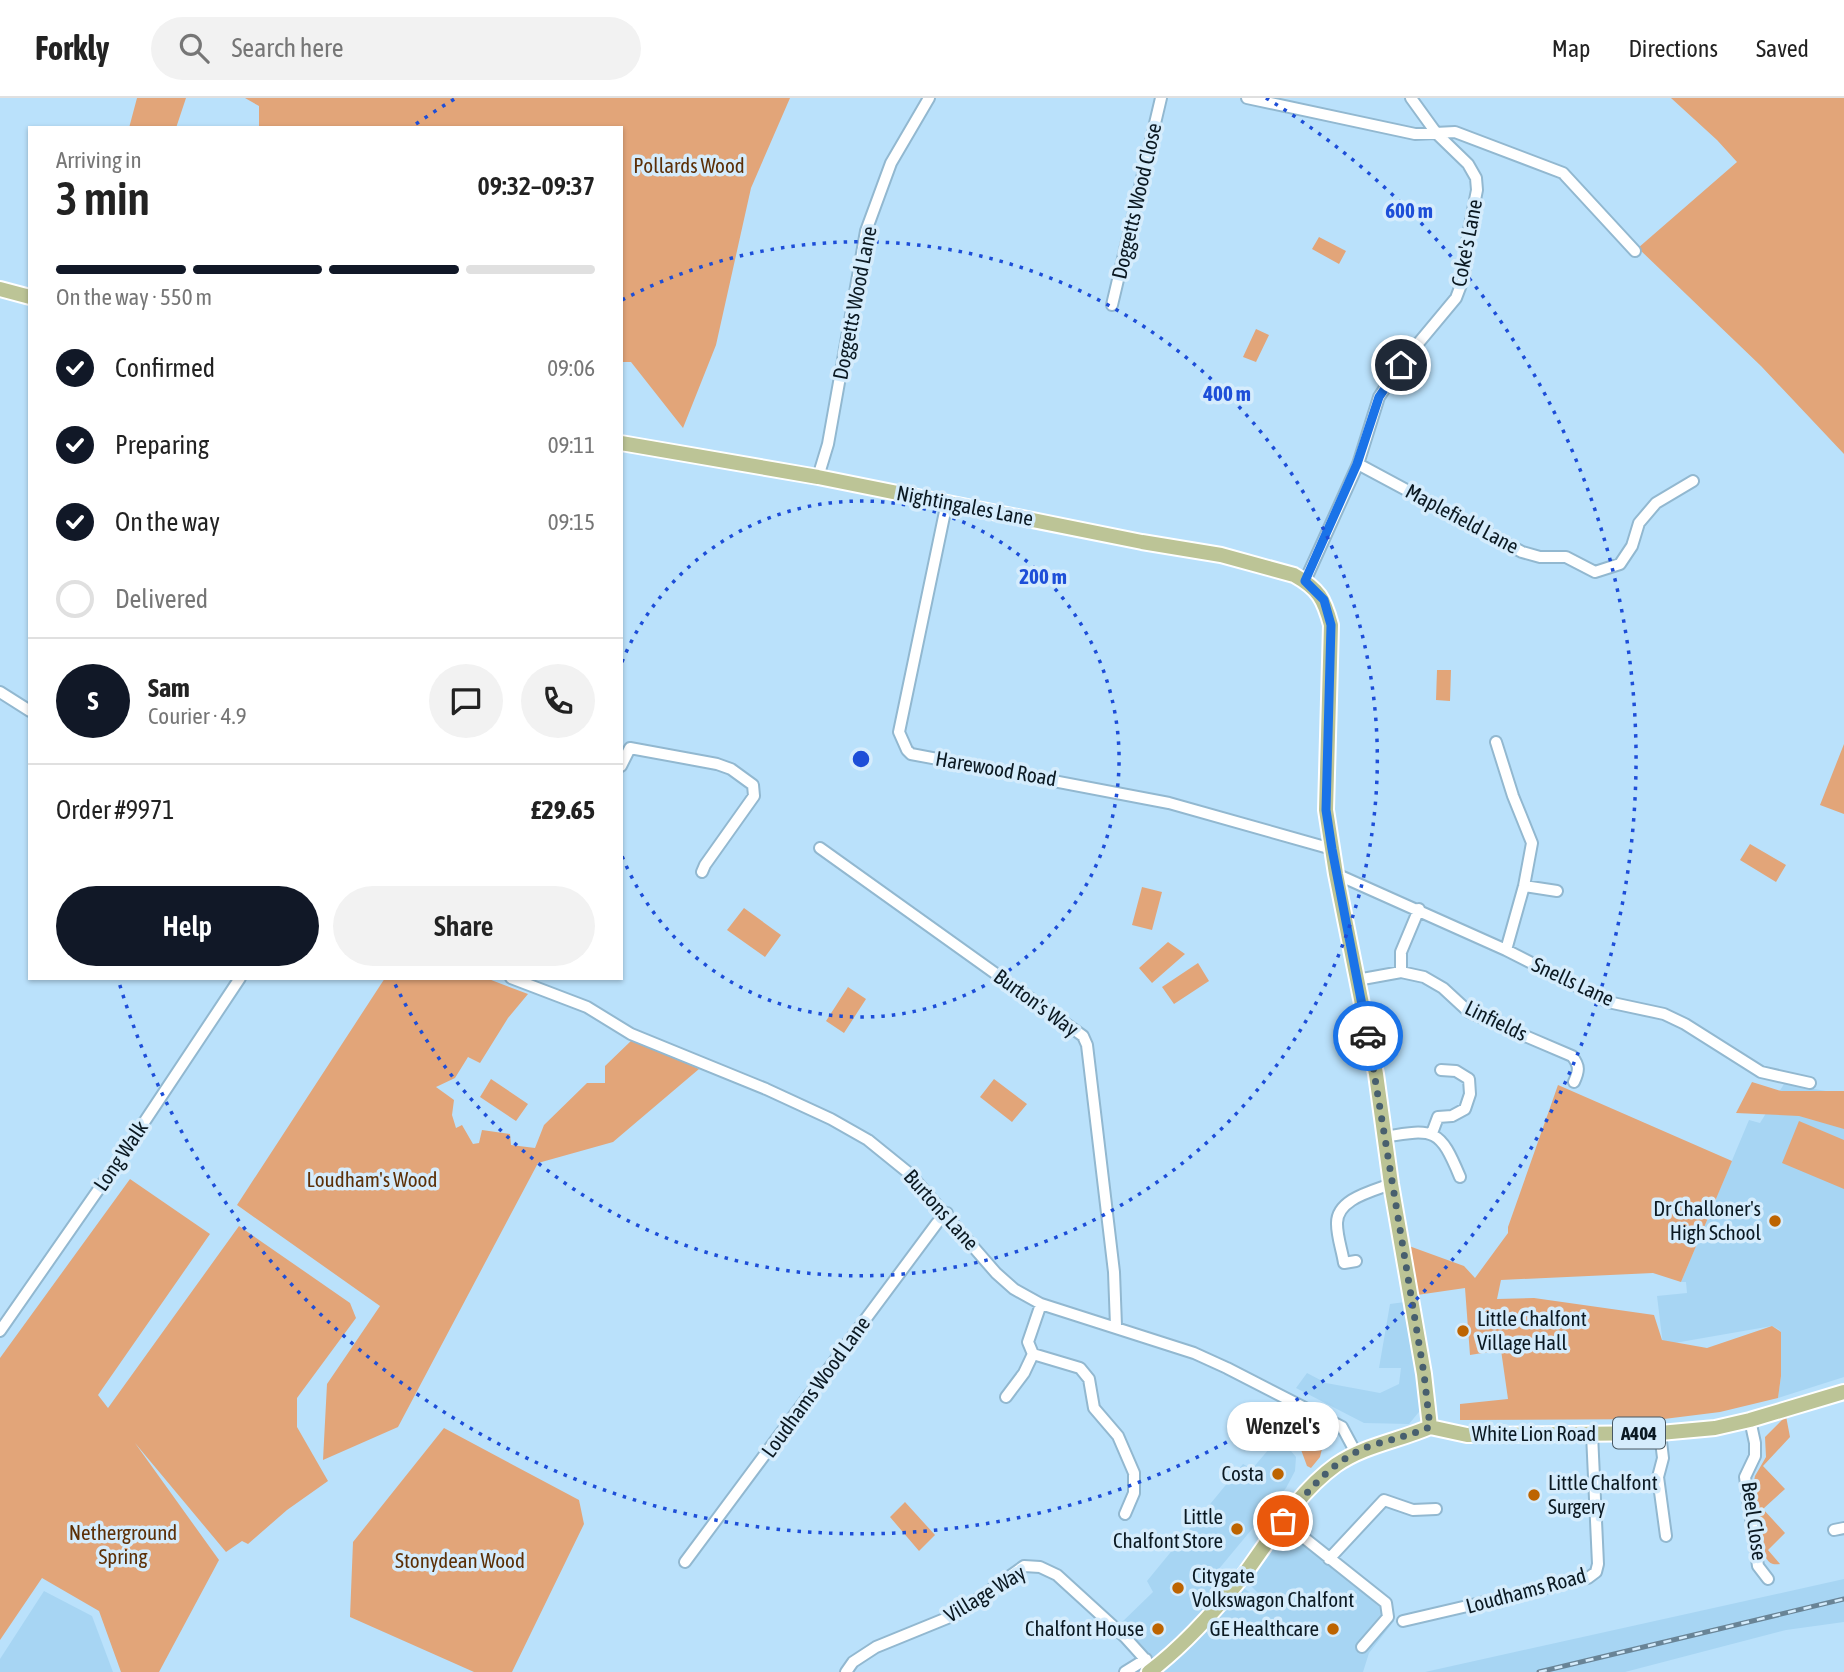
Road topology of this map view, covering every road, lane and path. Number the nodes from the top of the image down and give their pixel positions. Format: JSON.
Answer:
{"nodes":[{"id":1,"x":929,"y":98,"type":"edge"},
{"id":2,"x":1161,"y":98,"type":"edge"},
{"id":3,"x":1247,"y":98,"type":"edge"},
{"id":4,"x":1412,"y":98,"type":"edge"},
{"id":5,"x":1437,"y":134,"type":"junction"},
{"id":6,"x":1635,"y":251,"type":"dead end"},
{"id":7,"x":0,"y":289,"type":"edge"},
{"id":8,"x":28,"y":296,"type":"edge"},
{"id":9,"x":1112,"y":305,"type":"dead end"},
{"id":10,"x":623,"y":443,"type":"edge"},
{"id":11,"x":1357,"y":464,"type":"junction"},
{"id":12,"x":818,"y":477,"type":"junction"},
{"id":13,"x":1693,"y":481,"type":"dead end"},
{"id":14,"x":947,"y":502,"type":"junction"},
{"id":15,"x":1305,"y":581,"type":"junction"},
{"id":16,"x":0,"y":692,"type":"edge"},
{"id":17,"x":28,"y":710,"type":"edge"},
{"id":18,"x":1496,"y":741,"type":"dead end"},
{"id":19,"x":623,"y":758,"type":"edge"},
{"id":20,"x":820,"y":848,"type":"dead end"},
{"id":21,"x":1332,"y":849,"type":"junction"},
{"id":22,"x":702,"y":872,"type":"dead end"},
{"id":23,"x":1336,"y":874,"type":"junction"},
{"id":24,"x":1524,"y":886,"type":"junction"},
{"id":25,"x":1557,"y":891,"type":"dead end"},
{"id":26,"x":1419,"y":909,"type":"junction"},
{"id":27,"x":1506,"y":950,"type":"junction"},
{"id":28,"x":1401,"y":972,"type":"junction"},
{"id":29,"x":239,"y":980,"type":"edge"},
{"id":30,"x":516,"y":980,"type":"edge"},
{"id":31,"x":1357,"y":980,"type":"junction"},
{"id":32,"x":1441,"y":1070,"type":"dead end"},
{"id":33,"x":1574,"y":1082,"type":"dead end"},
{"id":34,"x":1810,"y":1083,"type":"dead end"},
{"id":35,"x":1432,"y":1133,"type":"junction"},
{"id":36,"x":1384,"y":1137,"type":"junction"},
{"id":37,"x":1460,"y":1177,"type":"dead end"},
{"id":38,"x":1391,"y":1184,"type":"junction"},
{"id":39,"x":947,"y":1213,"type":"junction"},
{"id":40,"x":1345,"y":1264,"type":"dead end"},
{"id":41,"x":1041,"y":1304,"type":"junction"},
{"id":42,"x":1116,"y":1326,"type":"junction"},
{"id":43,"x":0,"y":1331,"type":"edge"},
{"id":44,"x":1032,"y":1354,"type":"junction"},
{"id":45,"x":1844,"y":1392,"type":"edge"},
{"id":46,"x":1006,"y":1397,"type":"dead end"},
{"id":47,"x":1750,"y":1420,"type":"junction"},
{"id":48,"x":1430,"y":1427,"type":"junction"},
{"id":49,"x":1660,"y":1433,"type":"junction"},
{"id":50,"x":1592,"y":1434,"type":"junction"},
{"id":51,"x":1356,"y":1453,"type":"junction"},
{"id":52,"x":1436,"y":1509,"type":"dead end"},
{"id":53,"x":1125,"y":1514,"type":"dead end"},
{"id":54,"x":1283,"y":1521,"type":"junction"},
{"id":55,"x":1666,"y":1536,"type":"dead end"},
{"id":56,"x":1329,"y":1559,"type":"junction"},
{"id":57,"x":685,"y":1562,"type":"dead end"},
{"id":58,"x":1768,"y":1579,"type":"dead end"},
{"id":59,"x":1404,"y":1621,"type":"dead end"},
{"id":60,"x":1362,"y":1647,"type":"dead end"},
{"id":61,"x":1150,"y":1666,"type":"edge"},
{"id":62,"x":846,"y":1672,"type":"edge"},
{"id":63,"x":1125,"y":1672,"type":"edge"}],
"edges":[{"from":1,"to":12,"type":"street","name":"Doggetts Wood Lane"},
{"from":2,"to":9,"type":"street","name":"Doggetts Wood Close"},
{"from":3,"to":5,"type":"street"},
{"from":4,"to":5,"type":"street","name":"Coke's Lane"},
{"from":5,"to":6,"type":"street"},
{"from":5,"to":11,"type":"street","name":"Coke's Lane"},
{"from":7,"to":8,"type":"main road"},
{"from":10,"to":12,"type":"main road","name":"Nightingales Lane"},
{"from":11,"to":13,"type":"street","name":"Maplefield Lane"},
{"from":11,"to":15,"type":"street","name":"Coke's Lane"},
{"from":12,"to":14,"type":"main road","name":"Nightingales Lane"},
{"from":14,"to":15,"type":"main road","name":"Nightingales Lane"},
{"from":14,"to":21,"type":"street","name":"Harewood Road"},
{"from":15,"to":21,"type":"main road"},
{"from":16,"to":17,"type":"street"},
{"from":18,"to":24,"type":"street"},
{"from":19,"to":22,"type":"street"},
{"from":20,"to":42,"type":"street","name":"Burton's Way"},
{"from":21,"to":23,"type":"main road"},
{"from":23,"to":26,"type":"street","name":"Snells Lane"},
{"from":23,"to":31,"type":"main road"},
{"from":24,"to":25,"type":"street"},
{"from":24,"to":27,"type":"street"},
{"from":26,"to":27,"type":"street","name":"Snells Lane"},
{"from":26,"to":28,"type":"street"},
{"from":27,"to":34,"type":"street","name":"Snells Lane"},
{"from":28,"to":31,"type":"street","name":"Linfields"},
{"from":28,"to":33,"type":"street","name":"Linfields"},
{"from":29,"to":43,"type":"street","name":"Long Walk"},
{"from":30,"to":39,"type":"street","name":"Burtons Lane"},
{"from":31,"to":36,"type":"main road"},
{"from":32,"to":35,"type":"street"},
{"from":35,"to":36,"type":"street"},
{"from":35,"to":37,"type":"street"},
{"from":36,"to":38,"type":"main road"},
{"from":38,"to":40,"type":"street"},
{"from":38,"to":48,"type":"main road"},
{"from":39,"to":41,"type":"street","name":"Burtons Lane"},
{"from":39,"to":57,"type":"street","name":"Loudhams Wood Lane"},
{"from":41,"to":42,"type":"street","name":"Burtons Lane"},
{"from":41,"to":44,"type":"street"},
{"from":42,"to":51,"type":"street","name":"Burtons Lane"},
{"from":44,"to":46,"type":"street"},
{"from":44,"to":53,"type":"street"},
{"from":45,"to":47,"type":"main road","name":"White Lion Road","number":"A404"},
{"from":47,"to":49,"type":"main road","name":"White Lion Road","number":"A404"},
{"from":47,"to":58,"type":"street","name":"Beel Close"},
{"from":48,"to":50,"type":"main road","name":"White Lion Road","number":"A404"},
{"from":48,"to":51,"type":"main road"},
{"from":49,"to":50,"type":"main road","name":"White Lion Road","number":"A404"},
{"from":49,"to":55,"type":"street"},
{"from":50,"to":59,"type":"street","name":"Loudhams Road"},
{"from":51,"to":54,"type":"main road"},
{"from":52,"to":56,"type":"street"},
{"from":54,"to":56,"type":"street"},
{"from":54,"to":61,"type":"main road"},
{"from":56,"to":60,"type":"street"},
{"from":61,"to":62,"type":"street","name":"Village Way"},
{"from":61,"to":63,"type":"street"}]}
